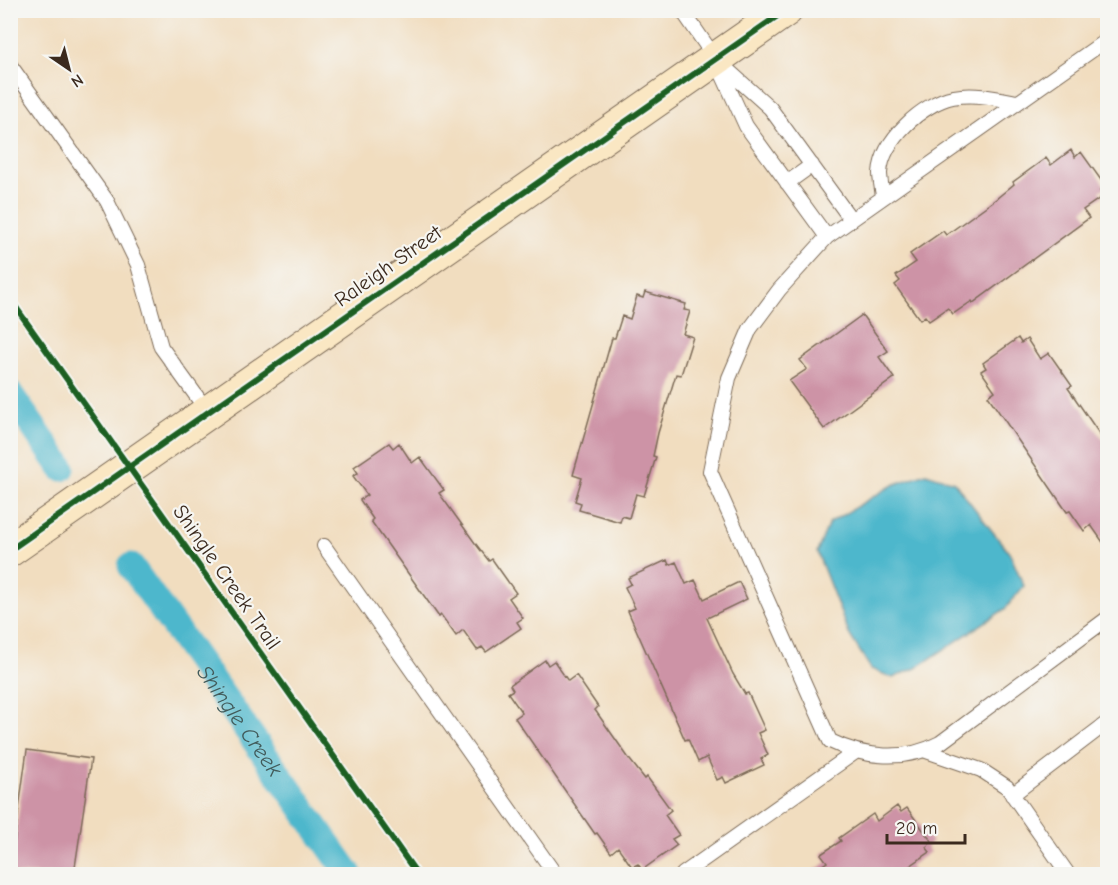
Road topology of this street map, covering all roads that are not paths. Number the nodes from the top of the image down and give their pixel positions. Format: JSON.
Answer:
{"nodes":[{"id":1,"x":682,"y":10,"type":"edge"},
{"id":2,"x":786,"y":10,"type":"edge"},
{"id":3,"x":1107,"y":39,"type":"edge"},
{"id":4,"x":715,"y":58,"type":"junction"},
{"id":5,"x":10,"y":65,"type":"edge"},
{"id":6,"x":1017,"y":102,"type":"junction"},
{"id":7,"x":812,"y":165,"type":"junction"},
{"id":8,"x":787,"y":183,"type":"junction"},
{"id":9,"x":883,"y":196,"type":"junction"},
{"id":10,"x":850,"y":218,"type":"junction"},
{"id":11,"x":827,"y":237,"type":"junction"},
{"id":12,"x":208,"y":412,"type":"junction"},
{"id":13,"x":324,"y":546,"type":"dead end"},
{"id":14,"x":10,"y":550,"type":"edge"},
{"id":15,"x":1107,"y":618,"type":"edge"},
{"id":16,"x":1107,"y":722,"type":"edge"},
{"id":17,"x":926,"y":751,"type":"junction"},
{"id":18,"x":854,"y":753,"type":"junction"},
{"id":19,"x":1012,"y":795,"type":"junction"},
{"id":20,"x":555,"y":874,"type":"edge"},
{"id":21,"x":683,"y":874,"type":"edge"},
{"id":22,"x":1068,"y":874,"type":"edge"}],
"edges":[{"from":1,"to":4,"type":"lane"},
{"from":2,"to":4,"type":"street","name":"Raleigh Street"},
{"from":3,"to":6,"type":"lane"},
{"from":4,"to":7,"type":"lane"},
{"from":4,"to":8,"type":"lane"},
{"from":4,"to":12,"type":"street","name":"Raleigh Street"},
{"from":5,"to":12,"type":"lane"},
{"from":6,"to":9,"type":"lane"},
{"from":6,"to":9,"type":"lane"},
{"from":7,"to":8,"type":"lane"},
{"from":7,"to":10,"type":"lane"},
{"from":8,"to":11,"type":"lane"},
{"from":9,"to":10,"type":"lane"},
{"from":10,"to":11,"type":"lane"},
{"from":11,"to":18,"type":"lane"},
{"from":12,"to":14,"type":"street","name":"Raleigh Street"},
{"from":13,"to":20,"type":"lane"},
{"from":15,"to":17,"type":"lane"},
{"from":16,"to":19,"type":"lane"},
{"from":17,"to":18,"type":"lane"},
{"from":17,"to":19,"type":"lane"},
{"from":18,"to":21,"type":"lane"},
{"from":19,"to":22,"type":"lane"}]}
